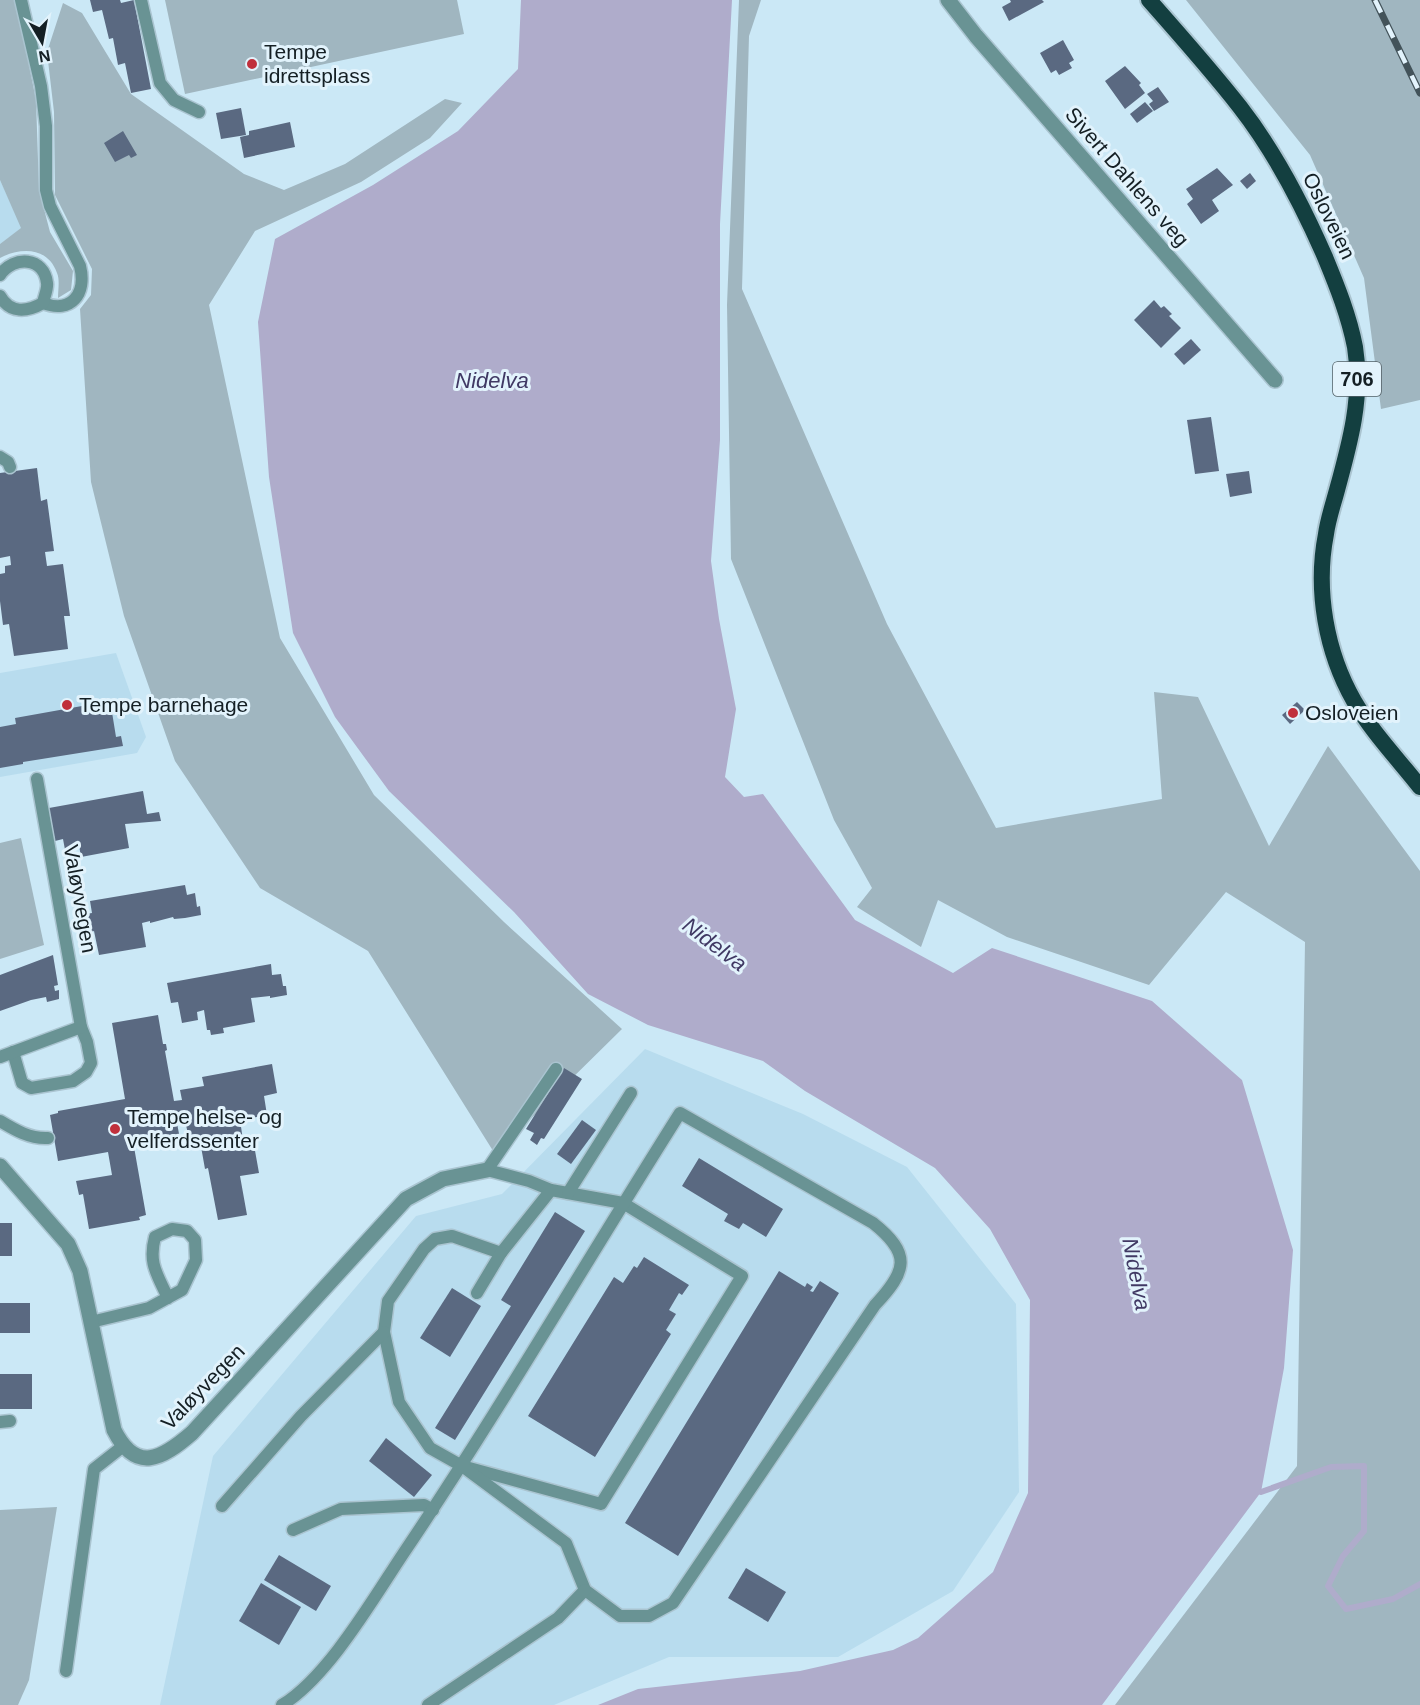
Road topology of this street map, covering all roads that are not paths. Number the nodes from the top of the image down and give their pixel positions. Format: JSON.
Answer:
{"nodes":[{"id":1,"x":21,"y":0,"type":"edge"},
{"id":2,"x":141,"y":0,"type":"edge"},
{"id":3,"x":948,"y":0,"type":"edge"},
{"id":4,"x":1149,"y":0,"type":"edge"},
{"id":5,"x":199,"y":112,"type":"dead end"},
{"id":6,"x":0,"y":275,"type":"edge"},
{"id":7,"x":1,"y":302,"type":"edge"},
{"id":8,"x":43,"y":303,"type":"junction"},
{"id":9,"x":1275,"y":380,"type":"dead end"},
{"id":10,"x":0,"y":457,"type":"edge"},
{"id":11,"x":10,"y":467,"type":"dead end"},
{"id":12,"x":37,"y":779,"type":"dead end"},
{"id":13,"x":1420,"y":788,"type":"edge"},
{"id":14,"x":81,"y":1027,"type":"junction"},
{"id":15,"x":13,"y":1052,"type":"junction"},
{"id":16,"x":0,"y":1057,"type":"edge"},
{"id":17,"x":556,"y":1069,"type":"dead end"},
{"id":18,"x":631,"y":1092,"type":"dead end"},
{"id":19,"x":0,"y":1121,"type":"edge"},
{"id":20,"x":48,"y":1138,"type":"dead end"},
{"id":21,"x":0,"y":1166,"type":"edge"},
{"id":22,"x":487,"y":1170,"type":"junction"},
{"id":23,"x":551,"y":1190,"type":"junction"},
{"id":24,"x":568,"y":1193,"type":"junction"},
{"id":25,"x":623,"y":1203,"type":"junction"},
{"id":26,"x":501,"y":1253,"type":"junction"},
{"id":27,"x":477,"y":1293,"type":"dead end"},
{"id":28,"x":168,"y":1298,"type":"junction"},
{"id":29,"x":91,"y":1322,"type":"junction"},
{"id":30,"x":384,"y":1332,"type":"junction"},
{"id":31,"x":122,"y":1447,"type":"junction"},
{"id":32,"x":462,"y":1466,"type":"junction"},
{"id":33,"x":222,"y":1506,"type":"dead end"},
{"id":34,"x":433,"y":1510,"type":"junction"},
{"id":35,"x":293,"y":1530,"type":"dead end"},
{"id":36,"x":585,"y":1590,"type":"junction"},
{"id":37,"x":66,"y":1671,"type":"dead end"},
{"id":38,"x":282,"y":1705,"type":"edge"},
{"id":39,"x":428,"y":1705,"type":"edge"}],
"edges":[{"from":1,"to":8,"type":"lane"},
{"from":2,"to":5,"type":"lane"},
{"from":3,"to":9,"type":"street","name":"Sivert Dahlens veg"},
{"from":4,"to":13,"type":"highway","name":"Osloveien","number":"706"},
{"from":6,"to":8,"type":"lane"},
{"from":7,"to":8,"type":"lane"},
{"from":10,"to":11,"type":"lane"},
{"from":12,"to":14,"type":"lane","name":"Valøyvegen"},
{"from":14,"to":15,"type":"lane"},
{"from":14,"to":15,"type":"lane","name":"Valøyvegen"},
{"from":15,"to":16,"type":"lane"},
{"from":17,"to":22,"type":"lane"},
{"from":18,"to":24,"type":"lane"},
{"from":19,"to":20,"type":"lane"},
{"from":21,"to":29,"type":"street"},
{"from":22,"to":23,"type":"lane"},
{"from":22,"to":31,"type":"street","name":"Valøyvegen"},
{"from":23,"to":24,"type":"lane"},
{"from":23,"to":26,"type":"lane"},
{"from":24,"to":25,"type":"lane"},
{"from":25,"to":32,"type":"lane"},
{"from":25,"to":32,"type":"lane"},
{"from":25,"to":36,"type":"lane"},
{"from":26,"to":27,"type":"lane"},
{"from":26,"to":30,"type":"lane"},
{"from":28,"to":28,"type":"lane"},
{"from":28,"to":29,"type":"lane"},
{"from":29,"to":31,"type":"street"},
{"from":30,"to":32,"type":"lane"},
{"from":30,"to":33,"type":"lane"},
{"from":31,"to":37,"type":"lane"},
{"from":32,"to":34,"type":"lane"},
{"from":32,"to":36,"type":"lane"},
{"from":34,"to":35,"type":"lane"},
{"from":34,"to":38,"type":"lane"},
{"from":36,"to":39,"type":"lane"}]}
